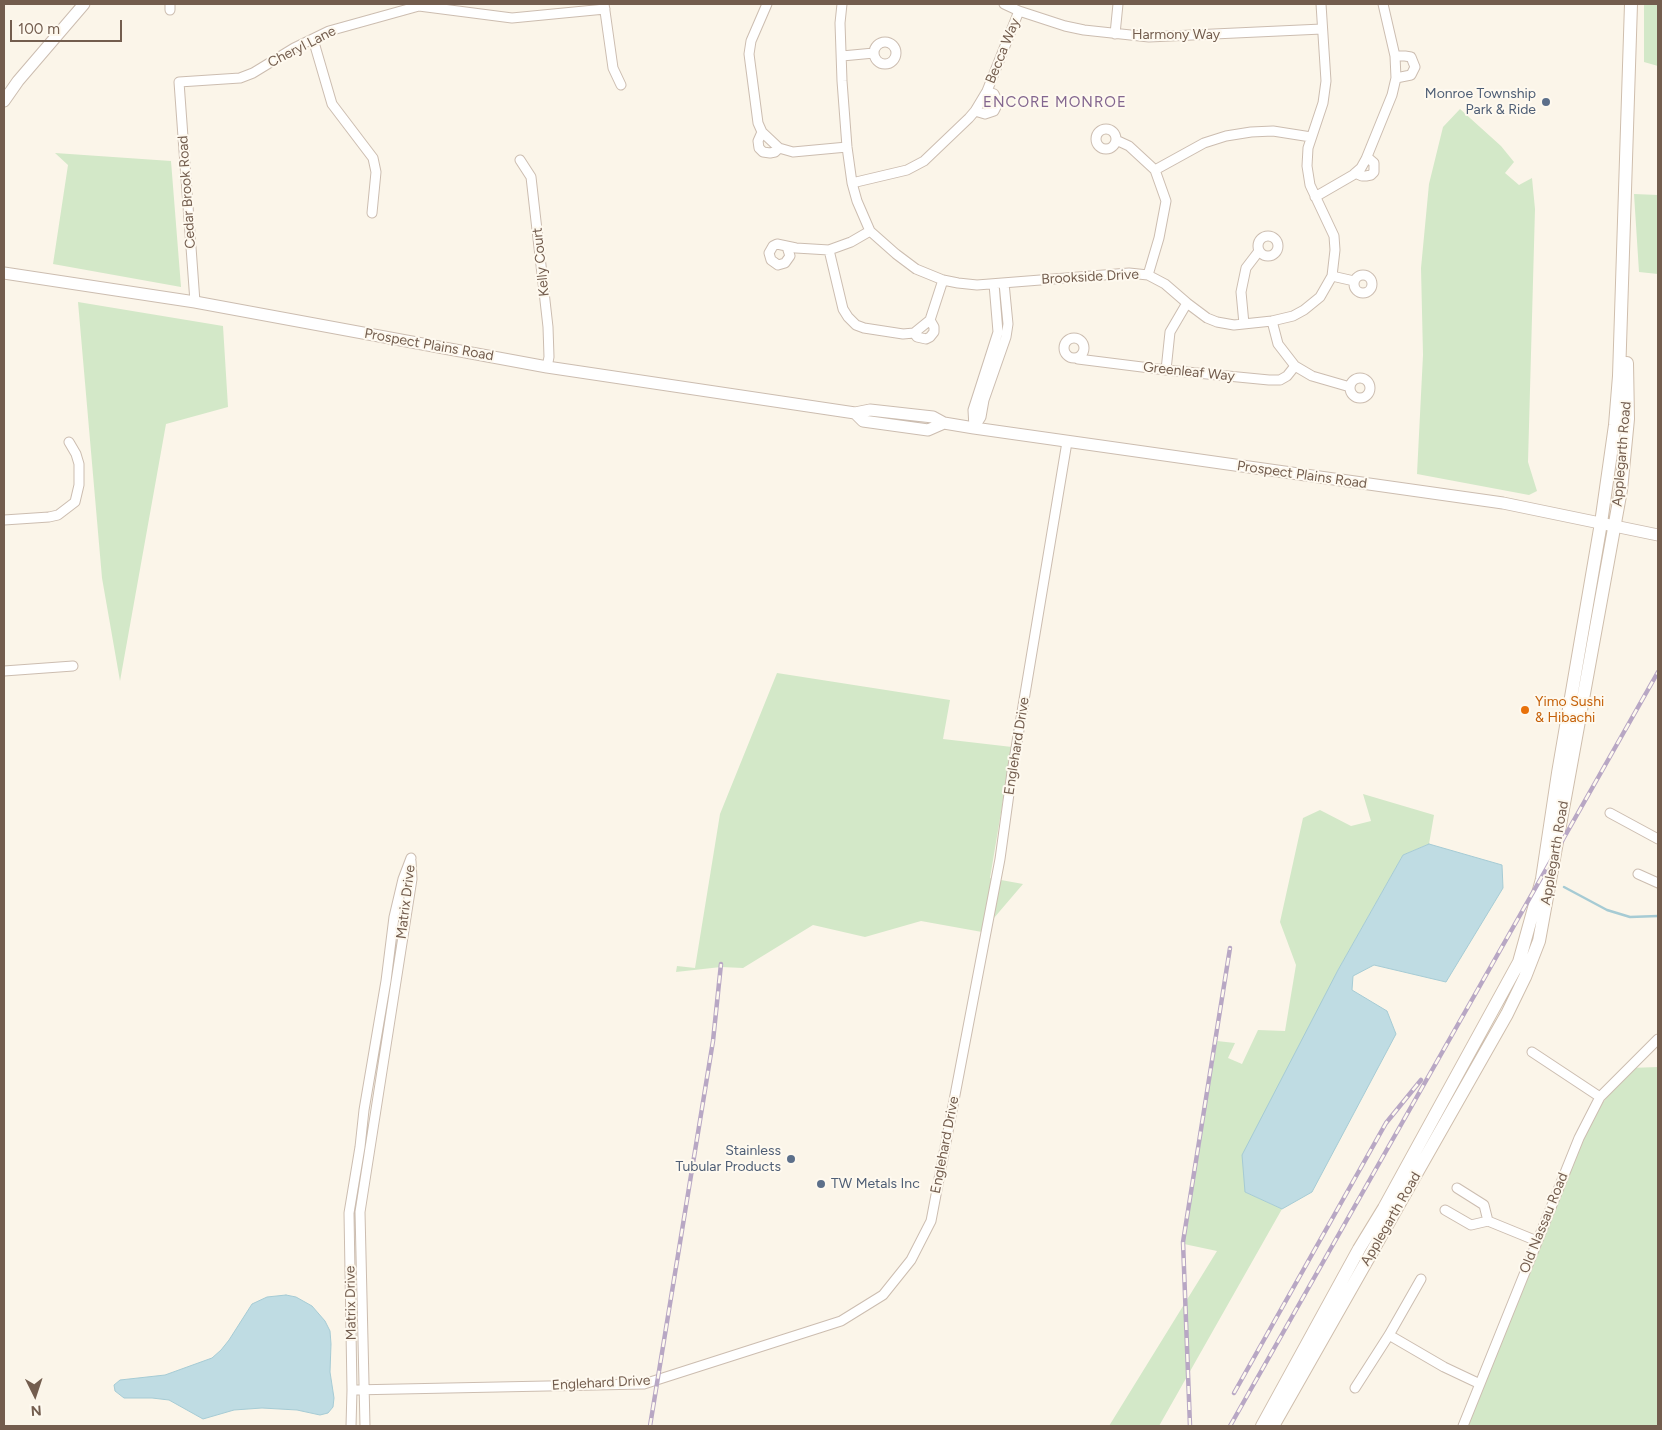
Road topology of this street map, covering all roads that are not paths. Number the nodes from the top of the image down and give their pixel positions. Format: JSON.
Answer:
{"nodes":[{"id":1,"x":84,"y":4,"type":"edge"},
{"id":2,"x":767,"y":4,"type":"edge"},
{"id":3,"x":842,"y":4,"type":"edge"},
{"id":4,"x":1004,"y":4,"type":"edge"},
{"id":5,"x":1118,"y":4,"type":"edge"},
{"id":6,"x":1321,"y":4,"type":"edge"},
{"id":7,"x":1384,"y":4,"type":"edge"},
{"id":8,"x":1631,"y":4,"type":"edge"},
{"id":9,"x":604,"y":6,"type":"edge"},
{"id":10,"x":1019,"y":11,"type":"junction"},
{"id":11,"x":1322,"y":29,"type":"junction"},
{"id":12,"x":1115,"y":34,"type":"junction"},
{"id":13,"x":313,"y":39,"type":"junction"},
{"id":14,"x":874,"y":53,"type":"dead end"},
{"id":15,"x":842,"y":56,"type":"junction"},
{"id":16,"x":1395,"y":56,"type":"junction"},
{"id":17,"x":1396,"y":78,"type":"junction"},
{"id":18,"x":178,"y":82,"type":"joint"},
{"id":19,"x":621,"y":85,"type":"dead end"},
{"id":20,"x":987,"y":91,"type":"junction"},
{"id":21,"x":4,"y":102,"type":"edge"},
{"id":22,"x":975,"y":111,"type":"junction"},
{"id":23,"x":762,"y":132,"type":"junction"},
{"id":24,"x":1311,"y":137,"type":"junction"},
{"id":25,"x":1116,"y":140,"type":"dead end"},
{"id":26,"x":779,"y":148,"type":"junction"},
{"id":27,"x":847,"y":148,"type":"junction"},
{"id":28,"x":1367,"y":157,"type":"junction"},
{"id":29,"x":520,"y":160,"type":"dead end"},
{"id":30,"x":1155,"y":170,"type":"junction"},
{"id":31,"x":1356,"y":172,"type":"junction"},
{"id":32,"x":852,"y":183,"type":"junction"},
{"id":33,"x":1315,"y":197,"type":"junction"},
{"id":34,"x":372,"y":213,"type":"dead end"},
{"id":35,"x":1624,"y":215,"type":"junction"},
{"id":36,"x":870,"y":231,"type":"junction"},
{"id":37,"x":787,"y":247,"type":"dead end"},
{"id":38,"x":829,"y":250,"type":"junction"},
{"id":39,"x":1259,"y":251,"type":"dead end"},
{"id":40,"x":4,"y":273,"type":"edge"},
{"id":41,"x":1148,"y":275,"type":"junction"},
{"id":42,"x":1332,"y":276,"type":"junction"},
{"id":43,"x":943,"y":280,"type":"junction"},
{"id":44,"x":1354,"y":281,"type":"dead end"},
{"id":45,"x":1004,"y":283,"type":"junction"},
{"id":46,"x":994,"y":284,"type":"junction"},
{"id":47,"x":195,"y":302,"type":"junction"},
{"id":48,"x":1187,"y":303,"type":"junction"},
{"id":49,"x":930,"y":320,"type":"junction"},
{"id":50,"x":1272,"y":321,"type":"junction"},
{"id":51,"x":1244,"y":324,"type":"junction"},
{"id":52,"x":914,"y":333,"type":"junction"},
{"id":53,"x":1078,"y":359,"type":"dead end"},
{"id":54,"x":1295,"y":366,"type":"junction"},
{"id":55,"x":547,"y":367,"type":"junction"},
{"id":56,"x":1166,"y":370,"type":"junction"},
{"id":57,"x":1350,"y":387,"type":"dead end"},
{"id":58,"x":974,"y":428,"type":"junction"},
{"id":59,"x":69,"y":442,"type":"dead end"},
{"id":60,"x":1067,"y":442,"type":"junction"},
{"id":61,"x":4,"y":520,"type":"edge"},
{"id":62,"x":1602,"y":523,"type":"junction"},
{"id":63,"x":1614,"y":525,"type":"junction"},
{"id":64,"x":1658,"y":535,"type":"edge"},
{"id":65,"x":73,"y":666,"type":"dead end"},
{"id":66,"x":4,"y":671,"type":"edge"},
{"id":67,"x":1610,"y":813,"type":"dead end"},
{"id":68,"x":1658,"y":838,"type":"edge"},
{"id":69,"x":1638,"y":874,"type":"dead end"},
{"id":70,"x":1658,"y":883,"type":"edge"},
{"id":71,"x":1658,"y":1039,"type":"edge"},
{"id":72,"x":1532,"y":1052,"type":"dead end"},
{"id":73,"x":1600,"y":1098,"type":"junction"},
{"id":74,"x":1457,"y":1188,"type":"dead end"},
{"id":75,"x":1445,"y":1210,"type":"dead end"},
{"id":76,"x":1488,"y":1221,"type":"junction"},
{"id":77,"x":1537,"y":1241,"type":"junction"},
{"id":78,"x":1421,"y":1279,"type":"dead end"},
{"id":79,"x":1389,"y":1335,"type":"junction"},
{"id":80,"x":1480,"y":1384,"type":"junction"},
{"id":81,"x":1355,"y":1388,"type":"dead end"},
{"id":82,"x":352,"y":1390,"type":"junction"},
{"id":83,"x":364,"y":1390,"type":"junction"},
{"id":84,"x":352,"y":1426,"type":"edge"},
{"id":85,"x":365,"y":1426,"type":"edge"},
{"id":86,"x":1262,"y":1426,"type":"edge"},
{"id":87,"x":1273,"y":1426,"type":"edge"},
{"id":88,"x":1463,"y":1426,"type":"edge"}],
"edges":[{"from":1,"to":21,"type":"street"},
{"from":2,"to":23,"type":"street"},
{"from":3,"to":15,"type":"street","name":"Brookside Drive"},
{"from":4,"to":10,"type":"street","name":"Harmony Way"},
{"from":5,"to":12,"type":"street"},
{"from":6,"to":11,"type":"street","name":"Brookside Drive"},
{"from":7,"to":16,"type":"street"},
{"from":8,"to":35,"type":"main road","name":"Applegarth Road"},
{"from":9,"to":13,"type":"street","name":"Cheryl Lane"},
{"from":9,"to":19,"type":"street"},
{"from":10,"to":12,"type":"street","name":"Harmony Way"},
{"from":10,"to":20,"type":"street","name":"Becca Way"},
{"from":11,"to":12,"type":"street","name":"Harmony Way"},
{"from":11,"to":24,"type":"street","name":"Brookside Drive"},
{"from":13,"to":18,"type":"street","name":"Cheryl Lane"},
{"from":13,"to":34,"type":"street"},
{"from":14,"to":15,"type":"street"},
{"from":15,"to":27,"type":"street","name":"Brookside Drive"},
{"from":16,"to":17,"type":"street"},
{"from":16,"to":17,"type":"street"},
{"from":17,"to":28,"type":"street"},
{"from":18,"to":47,"type":"street","name":"Cedar Brook Road"},
{"from":20,"to":22,"type":"street","name":"Becca Way"},
{"from":20,"to":22,"type":"street","name":"Becca Way"},
{"from":22,"to":32,"type":"street","name":"Becca Way"},
{"from":23,"to":26,"type":"street"},
{"from":23,"to":26,"type":"street"},
{"from":24,"to":30,"type":"street"},
{"from":24,"to":33,"type":"street","name":"Brookside Drive"},
{"from":25,"to":30,"type":"street"},
{"from":26,"to":27,"type":"street"},
{"from":27,"to":32,"type":"street","name":"Brookside Drive"},
{"from":28,"to":31,"type":"street"},
{"from":28,"to":31,"type":"street"},
{"from":29,"to":55,"type":"street","name":"Kelly Court"},
{"from":30,"to":41,"type":"street"},
{"from":31,"to":33,"type":"street"},
{"from":32,"to":36,"type":"street","name":"Brookside Drive"},
{"from":33,"to":42,"type":"street","name":"Brookside Drive"},
{"from":35,"to":62,"type":"main road","name":"Applegarth Road"},
{"from":35,"to":63,"type":"main road","name":"Applegarth Road"},
{"from":36,"to":38,"type":"street"},
{"from":36,"to":43,"type":"street","name":"Brookside Drive"},
{"from":37,"to":38,"type":"street"},
{"from":38,"to":52,"type":"street"},
{"from":39,"to":51,"type":"street"},
{"from":40,"to":47,"type":"street","name":"Prospect Plains Road"},
{"from":41,"to":45,"type":"street","name":"Brookside Drive"},
{"from":41,"to":48,"type":"street","name":"Brookside Drive"},
{"from":42,"to":44,"type":"street"},
{"from":42,"to":50,"type":"street","name":"Brookside Drive"},
{"from":43,"to":46,"type":"street","name":"Brookside Drive"},
{"from":43,"to":49,"type":"street"},
{"from":45,"to":46,"type":"street","name":"Brookside Drive"},
{"from":45,"to":58,"type":"street"},
{"from":46,"to":58,"type":"street"},
{"from":47,"to":55,"type":"street","name":"Prospect Plains Road"},
{"from":48,"to":51,"type":"street","name":"Brookside Drive"},
{"from":48,"to":56,"type":"street"},
{"from":49,"to":52,"type":"street"},
{"from":49,"to":52,"type":"street"},
{"from":50,"to":51,"type":"street","name":"Brookside Drive"},
{"from":50,"to":54,"type":"street"},
{"from":53,"to":56,"type":"street","name":"Greenleaf Way"},
{"from":54,"to":56,"type":"street","name":"Greenleaf Way"},
{"from":54,"to":57,"type":"street"},
{"from":55,"to":58,"type":"street","name":"Prospect Plains Road"},
{"from":58,"to":60,"type":"street","name":"Prospect Plains Road"},
{"from":59,"to":61,"type":"street"},
{"from":60,"to":62,"type":"street","name":"Prospect Plains Road"},
{"from":60,"to":83,"type":"street","name":"Englehard Drive"},
{"from":62,"to":63,"type":"street","name":"Prospect Plains Road"},
{"from":62,"to":86,"type":"main road","name":"Applegarth Road"},
{"from":63,"to":64,"type":"street","name":"Prospect Plains Road"},
{"from":63,"to":87,"type":"main road","name":"Applegarth Road"},
{"from":65,"to":66,"type":"street"},
{"from":67,"to":68,"type":"street"},
{"from":69,"to":70,"type":"street"},
{"from":71,"to":73,"type":"street","name":"Old Nassau Road"},
{"from":72,"to":73,"type":"street"},
{"from":73,"to":77,"type":"street","name":"Old Nassau Road"},
{"from":74,"to":76,"type":"street"},
{"from":75,"to":76,"type":"street"},
{"from":76,"to":77,"type":"street"},
{"from":77,"to":80,"type":"street","name":"Old Nassau Road"},
{"from":78,"to":79,"type":"street"},
{"from":79,"to":80,"type":"street"},
{"from":79,"to":81,"type":"street"},
{"from":80,"to":88,"type":"street","name":"Old Nassau Road"},
{"from":82,"to":83,"type":"street","name":"Englehard Drive"},
{"from":82,"to":83,"type":"street","name":"Matrix Drive"},
{"from":82,"to":84,"type":"street","name":"Matrix Drive"},
{"from":83,"to":85,"type":"street","name":"Matrix Drive"}]}
